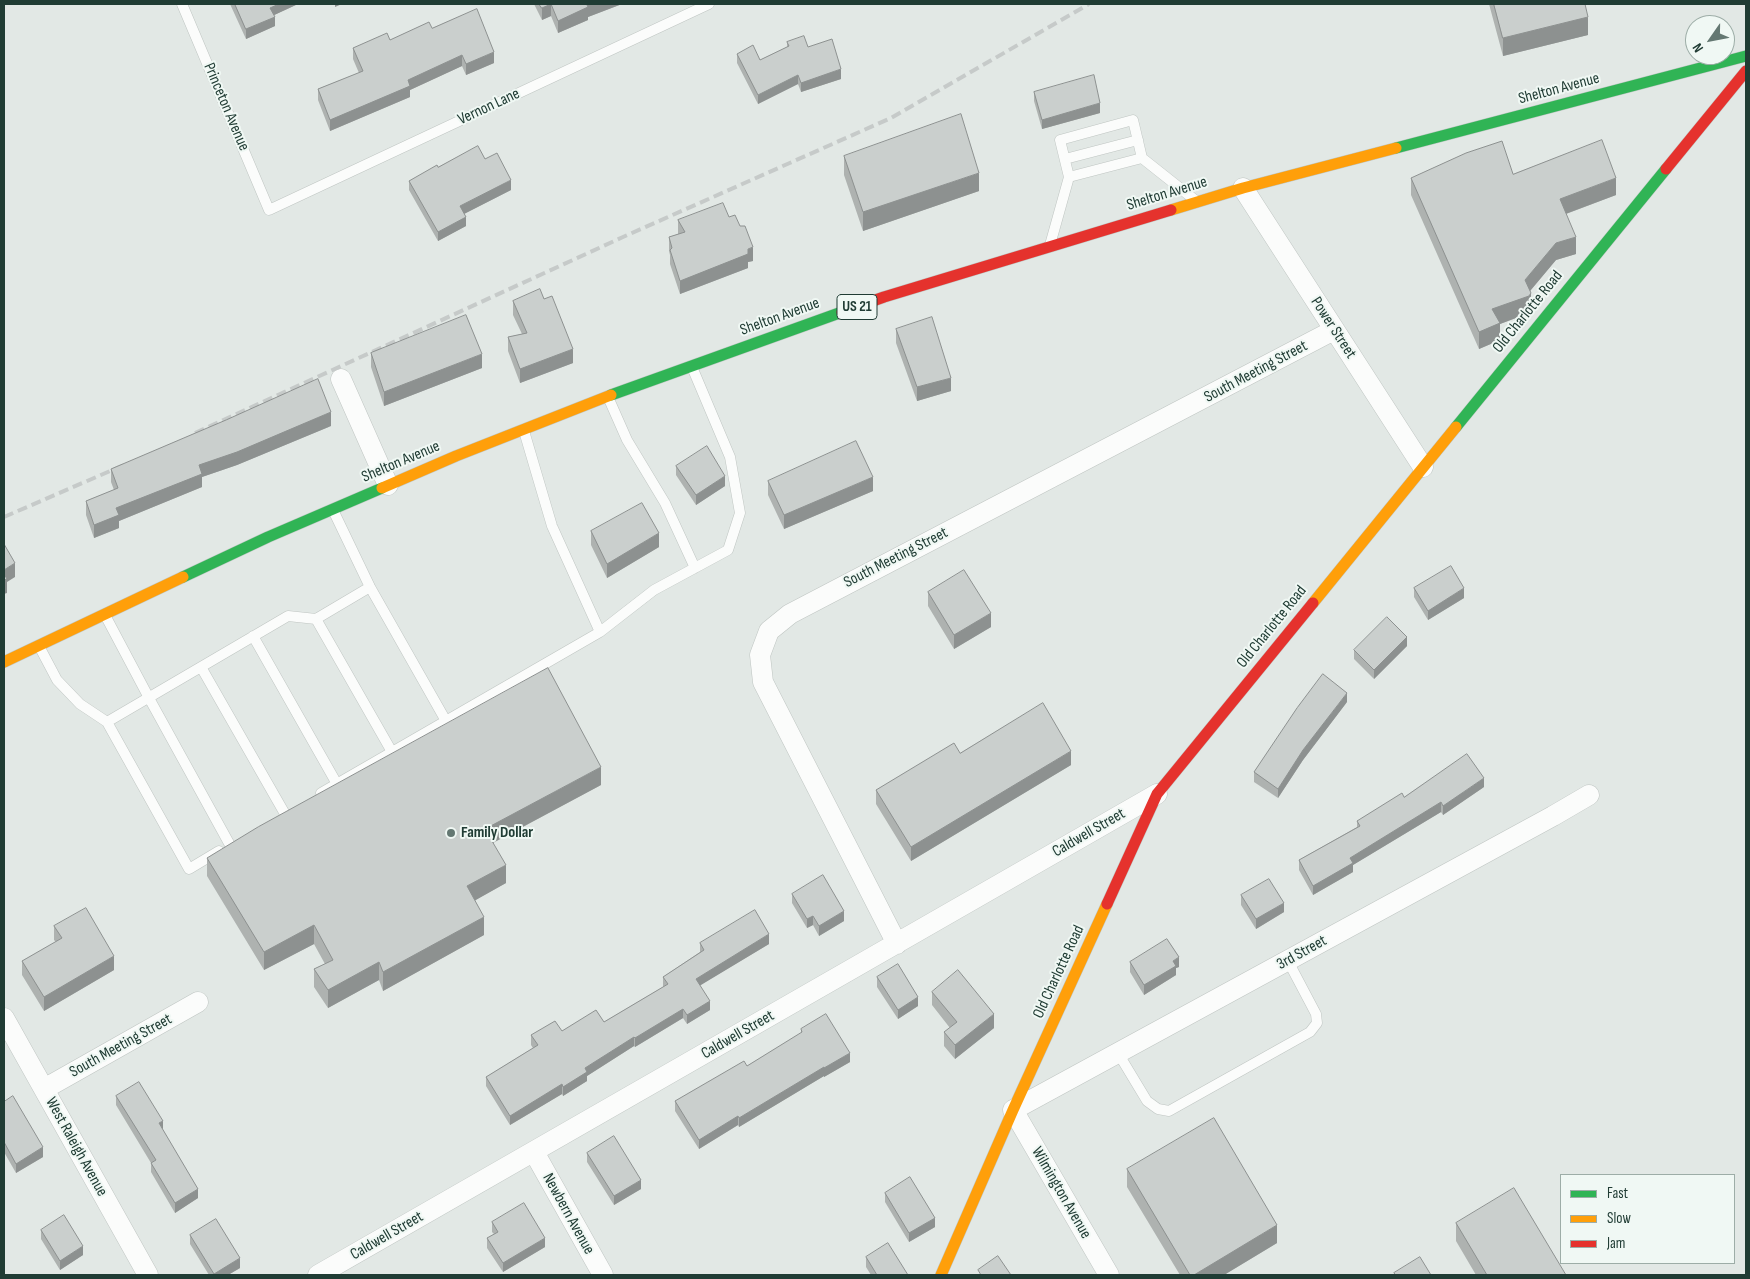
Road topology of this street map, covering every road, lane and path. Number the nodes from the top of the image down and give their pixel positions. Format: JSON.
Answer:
{"nodes":[{"id":1,"x":182,"y":4,"type":"edge"},
{"id":2,"x":709,"y":4,"type":"edge"},
{"id":3,"x":1746,"y":56,"type":"edge"},
{"id":4,"x":1746,"y":71,"type":"edge"},
{"id":5,"x":1138,"y":140,"type":"junction"},
{"id":6,"x":1142,"y":158,"type":"junction"},
{"id":7,"x":1065,"y":159,"type":"junction"},
{"id":8,"x":1069,"y":177,"type":"junction"},
{"id":9,"x":1243,"y":188,"type":"junction"},
{"id":10,"x":1198,"y":202,"type":"junction"},
{"id":11,"x":269,"y":210,"type":"joint"},
{"id":12,"x":1049,"y":247,"type":"junction"},
{"id":13,"x":1334,"y":330,"type":"junction"},
{"id":14,"x":691,"y":366,"type":"junction"},
{"id":15,"x":341,"y":379,"type":"dead end"},
{"id":16,"x":608,"y":396,"type":"junction"},
{"id":17,"x":523,"y":430,"type":"junction"},
{"id":18,"x":1423,"y":467,"type":"junction"},
{"id":19,"x":388,"y":485,"type":"junction"},
{"id":20,"x":333,"y":509,"type":"junction"},
{"id":21,"x":695,"y":568,"type":"junction"},
{"id":22,"x":370,"y":587,"type":"junction"},
{"id":23,"x":105,"y":614,"type":"junction"},
{"id":24,"x":316,"y":619,"type":"junction"},
{"id":25,"x":600,"y":632,"type":"junction"},
{"id":26,"x":253,"y":636,"type":"junction"},
{"id":27,"x":38,"y":646,"type":"junction"},
{"id":28,"x":4,"y":662,"type":"edge"},
{"id":29,"x":201,"y":667,"type":"junction"},
{"id":30,"x":149,"y":698,"type":"junction"},
{"id":31,"x":446,"y":721,"type":"junction"},
{"id":32,"x":107,"y":722,"type":"junction"},
{"id":33,"x":392,"y":752,"type":"junction"},
{"id":34,"x":336,"y":784,"type":"junction"},
{"id":35,"x":1158,"y":794,"type":"junction"},
{"id":36,"x":1589,"y":795,"type":"dead end"},
{"id":37,"x":311,"y":799,"type":"edge"},
{"id":38,"x":285,"y":813,"type":"edge"},
{"id":39,"x":897,"y":944,"type":"junction"},
{"id":40,"x":1288,"y":961,"type":"junction"},
{"id":41,"x":198,"y":1002,"type":"dead end"},
{"id":42,"x":4,"y":1018,"type":"edge"},
{"id":43,"x":11,"y":1049,"type":"edge"},
{"id":44,"x":1118,"y":1053,"type":"junction"},
{"id":45,"x":44,"y":1089,"type":"junction"},
{"id":46,"x":1013,"y":1110,"type":"junction"},
{"id":47,"x":534,"y":1152,"type":"junction"},
{"id":48,"x":148,"y":1275,"type":"edge"},
{"id":49,"x":318,"y":1275,"type":"edge"},
{"id":50,"x":603,"y":1275,"type":"edge"},
{"id":51,"x":941,"y":1275,"type":"edge"},
{"id":52,"x":1109,"y":1275,"type":"edge"}],
"edges":[{"from":1,"to":11,"type":"lane","name":"Princeton Avenue"},
{"from":2,"to":11,"type":"lane","name":"Vernon Lane"},
{"from":3,"to":9,"type":"main road","name":"Shelton Avenue","number":"US 21"},
{"from":4,"to":18,"type":"main road","name":"Old Charlotte Road"},
{"from":5,"to":6,"type":"lane"},
{"from":5,"to":7,"type":"lane"},
{"from":5,"to":7,"type":"lane"},
{"from":6,"to":8,"type":"lane"},
{"from":6,"to":10,"type":"lane"},
{"from":7,"to":8,"type":"lane"},
{"from":8,"to":12,"type":"lane"},
{"from":9,"to":10,"type":"main road","name":"Shelton Avenue","number":"US 21"},
{"from":9,"to":13,"type":"street","name":"Power Street"},
{"from":10,"to":12,"type":"main road","name":"Shelton Avenue","number":"US 21"},
{"from":12,"to":14,"type":"main road","name":"Shelton Avenue","number":"US 21"},
{"from":13,"to":18,"type":"street","name":"Power Street"},
{"from":13,"to":39,"type":"street","name":"South Meeting Street"},
{"from":14,"to":16,"type":"main road","name":"Shelton Avenue","number":"US 21"},
{"from":14,"to":21,"type":"lane"},
{"from":15,"to":19,"type":"street"},
{"from":16,"to":17,"type":"main road","name":"Shelton Avenue","number":"US 21"},
{"from":16,"to":21,"type":"lane"},
{"from":17,"to":19,"type":"main road","name":"Shelton Avenue","number":"US 21"},
{"from":17,"to":25,"type":"lane"},
{"from":18,"to":35,"type":"main road","name":"Old Charlotte Road"},
{"from":19,"to":20,"type":"main road","name":"Shelton Avenue","number":"US 21"},
{"from":20,"to":22,"type":"lane"},
{"from":20,"to":23,"type":"main road","name":"Shelton Avenue","number":"US 21"},
{"from":21,"to":25,"type":"lane"},
{"from":22,"to":24,"type":"lane"},
{"from":22,"to":31,"type":"lane"},
{"from":23,"to":27,"type":"main road","name":"Shelton Avenue","number":"US 21"},
{"from":23,"to":30,"type":"lane"},
{"from":24,"to":26,"type":"lane"},
{"from":24,"to":33,"type":"lane"},
{"from":25,"to":31,"type":"lane"},
{"from":26,"to":29,"type":"lane"},
{"from":26,"to":34,"type":"lane"},
{"from":27,"to":28,"type":"main road","name":"Shelton Avenue","number":"US 21"},
{"from":27,"to":32,"type":"lane"},
{"from":29,"to":30,"type":"lane"},
{"from":29,"to":38,"type":"lane"},
{"from":30,"to":32,"type":"lane"},
{"from":30,"to":32,"type":"lane"},
{"from":31,"to":33,"type":"lane"},
{"from":33,"to":34,"type":"lane"},
{"from":34,"to":37,"type":"lane"},
{"from":35,"to":39,"type":"street","name":"Caldwell Street"},
{"from":35,"to":46,"type":"main road","name":"Old Charlotte Road"},
{"from":36,"to":40,"type":"street","name":"3rd Street"},
{"from":39,"to":47,"type":"street","name":"Caldwell Street"},
{"from":40,"to":44,"type":"street","name":"3rd Street"},
{"from":40,"to":44,"type":"lane"},
{"from":41,"to":45,"type":"street","name":"South Meeting Street"},
{"from":42,"to":43,"type":"street","name":"West Raleigh Avenue"},
{"from":43,"to":45,"type":"street","name":"West Raleigh Avenue"},
{"from":44,"to":46,"type":"street","name":"3rd Street"},
{"from":45,"to":48,"type":"street","name":"West Raleigh Avenue"},
{"from":46,"to":51,"type":"main road","name":"Old Charlotte Road"},
{"from":46,"to":52,"type":"street","name":"Wilmington Avenue"},
{"from":47,"to":49,"type":"street","name":"Caldwell Street"},
{"from":47,"to":50,"type":"street","name":"Newbern Avenue"}]}
